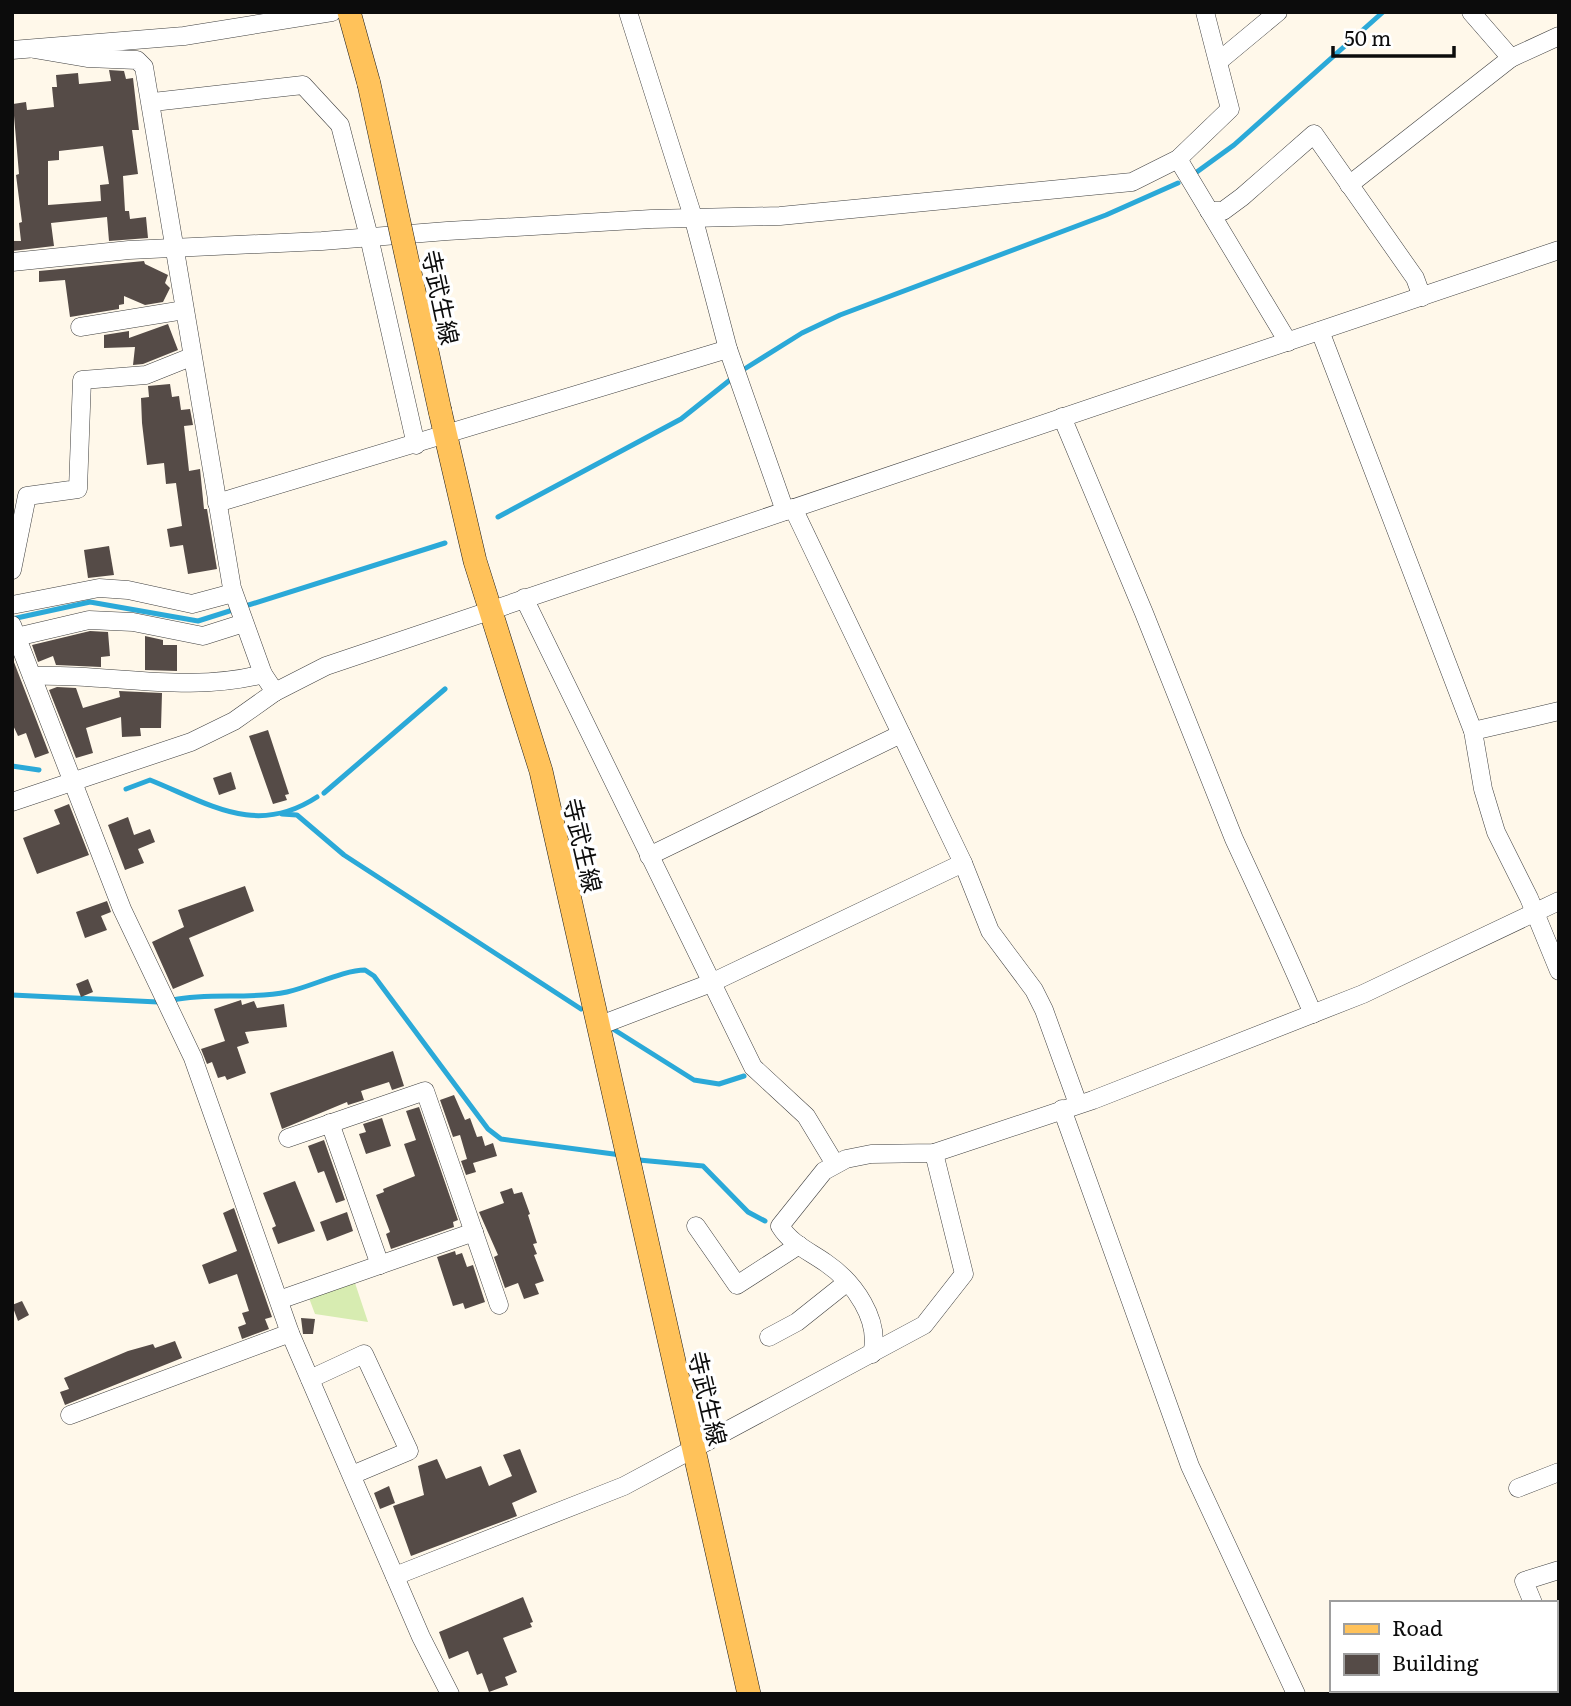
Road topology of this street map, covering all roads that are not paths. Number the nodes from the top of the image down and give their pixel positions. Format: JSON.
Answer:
{"nodes":[{"id":1,"x":332,"y":12,"type":"edge"},
{"id":2,"x":349,"y":12,"type":"edge"},
{"id":3,"x":628,"y":12,"type":"edge"},
{"id":4,"x":1205,"y":12,"type":"edge"},
{"id":5,"x":1278,"y":12,"type":"edge"},
{"id":6,"x":1471,"y":12,"type":"edge"},
{"id":7,"x":1559,"y":36,"type":"edge"},
{"id":8,"x":34,"y":49,"type":"junction"},
{"id":9,"x":12,"y":50,"type":"edge"},
{"id":10,"x":1511,"y":58,"type":"junction"},
{"id":11,"x":1219,"y":61,"type":"junction"},
{"id":12,"x":153,"y":102,"type":"junction"},
{"id":13,"x":1178,"y":159,"type":"junction"},
{"id":14,"x":1349,"y":185,"type":"junction"},
{"id":15,"x":1209,"y":211,"type":"junction"},
{"id":16,"x":694,"y":220,"type":"junction"},
{"id":17,"x":369,"y":237,"type":"junction"},
{"id":18,"x":174,"y":249,"type":"junction"},
{"id":19,"x":1559,"y":250,"type":"edge"},
{"id":20,"x":12,"y":262,"type":"edge"},
{"id":21,"x":1422,"y":296,"type":"junction"},
{"id":22,"x":184,"y":310,"type":"junction"},
{"id":23,"x":80,"y":327,"type":"dead end"},
{"id":24,"x":1320,"y":331,"type":"junction"},
{"id":25,"x":1288,"y":342,"type":"junction"},
{"id":26,"x":728,"y":349,"type":"junction"},
{"id":27,"x":191,"y":357,"type":"junction"},
{"id":28,"x":1062,"y":418,"type":"junction"},
{"id":29,"x":446,"y":435,"type":"junction"},
{"id":30,"x":416,"y":445,"type":"junction"},
{"id":31,"x":217,"y":503,"type":"junction"},
{"id":32,"x":789,"y":510,"type":"junction"},
{"id":33,"x":12,"y":570,"type":"edge"},
{"id":34,"x":234,"y":596,"type":"junction"},
{"id":35,"x":524,"y":598,"type":"junction"},
{"id":36,"x":12,"y":605,"type":"edge"},
{"id":37,"x":489,"y":611,"type":"junction"},
{"id":38,"x":243,"y":621,"type":"junction"},
{"id":39,"x":14,"y":632,"type":"edge"},
{"id":40,"x":263,"y":674,"type":"junction"},
{"id":41,"x":32,"y":676,"type":"junction"},
{"id":42,"x":275,"y":692,"type":"junction"},
{"id":43,"x":1559,"y":711,"type":"edge"},
{"id":44,"x":1473,"y":731,"type":"junction"},
{"id":45,"x":901,"y":734,"type":"junction"},
{"id":46,"x":72,"y":783,"type":"junction"},
{"id":47,"x":12,"y":802,"type":"edge"},
{"id":48,"x":649,"y":856,"type":"junction"},
{"id":49,"x":963,"y":863,"type":"junction"},
{"id":50,"x":1559,"y":901,"type":"edge"},
{"id":51,"x":1535,"y":910,"type":"junction"},
{"id":52,"x":1559,"y":971,"type":"edge"},
{"id":53,"x":711,"y":983,"type":"junction"},
{"id":54,"x":1313,"y":1014,"type":"junction"},
{"id":55,"x":598,"y":1026,"type":"junction"},
{"id":56,"x":1070,"y":1106,"type":"junction"},
{"id":57,"x":330,"y":1123,"type":"junction"},
{"id":58,"x":288,"y":1138,"type":"dead end"},
{"id":59,"x":934,"y":1153,"type":"junction"},
{"id":60,"x":835,"y":1164,"type":"junction"},
{"id":61,"x":696,"y":1226,"type":"dead end"},
{"id":62,"x":474,"y":1232,"type":"junction"},
{"id":63,"x":799,"y":1245,"type":"junction"},
{"id":64,"x":380,"y":1265,"type":"junction"},
{"id":65,"x":846,"y":1283,"type":"junction"},
{"id":66,"x":279,"y":1300,"type":"junction"},
{"id":67,"x":499,"y":1305,"type":"dead end"},
{"id":68,"x":290,"y":1333,"type":"junction"},
{"id":69,"x":769,"y":1337,"type":"dead end"},
{"id":70,"x":872,"y":1354,"type":"junction"},
{"id":71,"x":310,"y":1379,"type":"junction"},
{"id":72,"x":70,"y":1415,"type":"dead end"},
{"id":73,"x":694,"y":1448,"type":"junction"},
{"id":74,"x":1559,"y":1472,"type":"edge"},
{"id":75,"x":352,"y":1475,"type":"junction"},
{"id":76,"x":1518,"y":1488,"type":"dead end"},
{"id":77,"x":1559,"y":1570,"type":"edge"},
{"id":78,"x":395,"y":1576,"type":"junction"},
{"id":79,"x":1532,"y":1601,"type":"edge"},
{"id":80,"x":450,"y":1694,"type":"edge"},
{"id":81,"x":749,"y":1694,"type":"edge"},
{"id":82,"x":1296,"y":1694,"type":"edge"}],
"edges":[{"from":1,"to":8,"type":"street"},
{"from":2,"to":29,"type":"main road","name":"寺武生線","bridge":true},
{"from":3,"to":16,"type":"street"},
{"from":4,"to":11,"type":"street"},
{"from":5,"to":11,"type":"street"},
{"from":6,"to":10,"type":"street"},
{"from":7,"to":10,"type":"street"},
{"from":8,"to":9,"type":"street"},
{"from":8,"to":12,"type":"street"},
{"from":10,"to":14,"type":"street"},
{"from":11,"to":13,"type":"street"},
{"from":12,"to":17,"type":"street"},
{"from":12,"to":18,"type":"street"},
{"from":13,"to":15,"type":"street"},
{"from":13,"to":16,"type":"street"},
{"from":14,"to":15,"type":"street"},
{"from":14,"to":21,"type":"street"},
{"from":15,"to":25,"type":"street"},
{"from":16,"to":17,"type":"street"},
{"from":16,"to":26,"type":"street"},
{"from":17,"to":18,"type":"street"},
{"from":17,"to":30,"type":"street"},
{"from":18,"to":20,"type":"street"},
{"from":18,"to":22,"type":"street"},
{"from":19,"to":21,"type":"street"},
{"from":21,"to":24,"type":"street"},
{"from":22,"to":23,"type":"street"},
{"from":22,"to":27,"type":"street"},
{"from":24,"to":25,"type":"street"},
{"from":24,"to":44,"type":"street"},
{"from":25,"to":28,"type":"street"},
{"from":26,"to":29,"type":"street"},
{"from":26,"to":32,"type":"street"},
{"from":27,"to":31,"type":"street"},
{"from":27,"to":33,"type":"street"},
{"from":28,"to":32,"type":"street"},
{"from":28,"to":54,"type":"street"},
{"from":29,"to":30,"type":"street"},
{"from":29,"to":37,"type":"main road","name":"寺武生線"},
{"from":30,"to":31,"type":"street"},
{"from":31,"to":34,"type":"street"},
{"from":32,"to":35,"type":"street"},
{"from":32,"to":45,"type":"street"},
{"from":34,"to":36,"type":"street"},
{"from":34,"to":38,"type":"street"},
{"from":35,"to":37,"type":"street"},
{"from":35,"to":48,"type":"street"},
{"from":37,"to":42,"type":"street"},
{"from":37,"to":55,"type":"main road","name":"寺武生線"},
{"from":38,"to":39,"type":"street"},
{"from":38,"to":40,"type":"street"},
{"from":39,"to":41,"type":"street"},
{"from":40,"to":41,"type":"street"},
{"from":40,"to":42,"type":"street"},
{"from":41,"to":46,"type":"street"},
{"from":42,"to":46,"type":"street"},
{"from":43,"to":44,"type":"street"},
{"from":44,"to":51,"type":"street"},
{"from":45,"to":48,"type":"street"},
{"from":45,"to":49,"type":"street"},
{"from":46,"to":47,"type":"street"},
{"from":46,"to":66,"type":"street"},
{"from":48,"to":53,"type":"street"},
{"from":49,"to":53,"type":"street"},
{"from":49,"to":56,"type":"street"},
{"from":50,"to":51,"type":"street"},
{"from":51,"to":52,"type":"street"},
{"from":51,"to":54,"type":"street"},
{"from":53,"to":55,"type":"street"},
{"from":53,"to":60,"type":"street"},
{"from":54,"to":56,"type":"street"},
{"from":55,"to":73,"type":"main road","name":"寺武生線"},
{"from":56,"to":59,"type":"street"},
{"from":56,"to":82,"type":"street"},
{"from":57,"to":58,"type":"street"},
{"from":57,"to":62,"type":"street"},
{"from":57,"to":64,"type":"street"},
{"from":59,"to":60,"type":"street"},
{"from":59,"to":70,"type":"street"},
{"from":60,"to":63,"type":"street"},
{"from":61,"to":63,"type":"street"},
{"from":62,"to":64,"type":"street"},
{"from":62,"to":67,"type":"street"},
{"from":63,"to":65,"type":"street"},
{"from":64,"to":66,"type":"street"},
{"from":65,"to":69,"type":"street"},
{"from":65,"to":70,"type":"street"},
{"from":66,"to":68,"type":"street"},
{"from":68,"to":71,"type":"street"},
{"from":68,"to":72,"type":"street"},
{"from":70,"to":73,"type":"street"},
{"from":71,"to":75,"type":"street"},
{"from":71,"to":75,"type":"street"},
{"from":73,"to":78,"type":"street"},
{"from":73,"to":81,"type":"main road","name":"寺武生線"},
{"from":74,"to":76,"type":"street"},
{"from":75,"to":78,"type":"street"},
{"from":77,"to":79,"type":"street"},
{"from":78,"to":80,"type":"street"}]}
